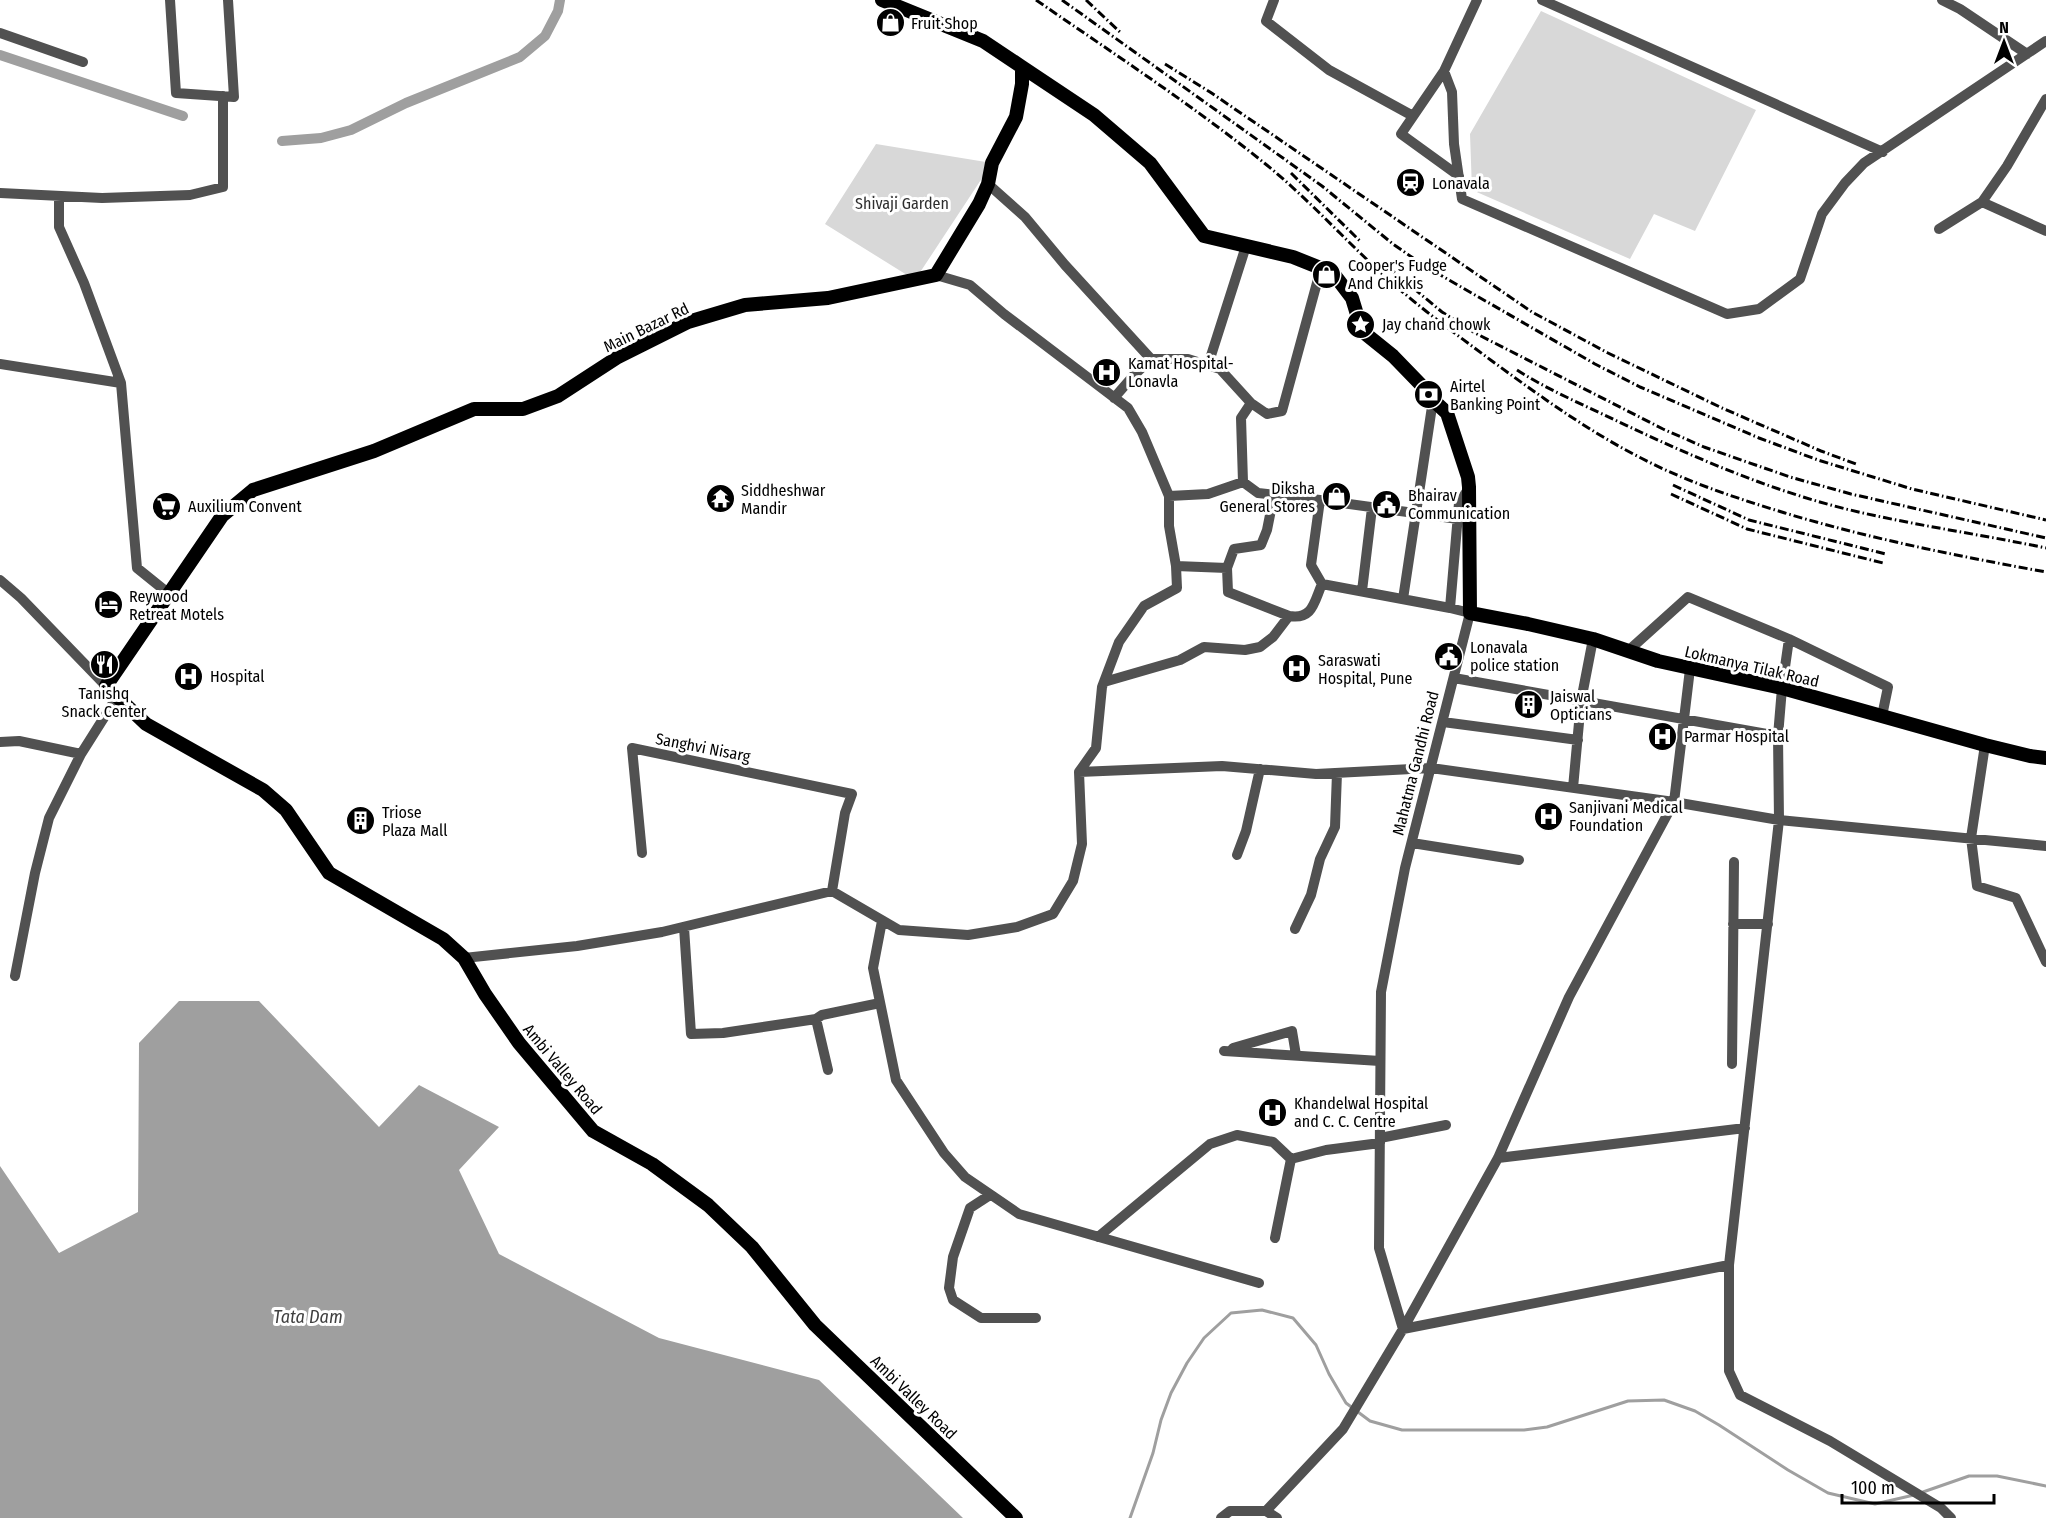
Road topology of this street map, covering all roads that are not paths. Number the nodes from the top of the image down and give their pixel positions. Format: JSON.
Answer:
{"nodes":[{"id":1,"x":170,"y":0,"type":"edge"},
{"id":2,"x":228,"y":0,"type":"edge"},
{"id":3,"x":882,"y":0,"type":"edge"},
{"id":4,"x":1274,"y":0,"type":"edge"},
{"id":5,"x":1477,"y":0,"type":"edge"},
{"id":6,"x":1542,"y":0,"type":"edge"},
{"id":7,"x":1942,"y":0,"type":"edge"},
{"id":8,"x":0,"y":33,"type":"edge"},
{"id":9,"x":2046,"y":41,"type":"edge"},
{"id":10,"x":2027,"y":54,"type":"junction"},
{"id":11,"x":83,"y":62,"type":"dead end"},
{"id":12,"x":1022,"y":67,"type":"junction"},
{"id":13,"x":1444,"y":71,"type":"junction"},
{"id":14,"x":223,"y":96,"type":"junction"},
{"id":15,"x":2046,"y":99,"type":"edge"},
{"id":16,"x":1413,"y":116,"type":"junction"},
{"id":17,"x":1883,"y":152,"type":"junction"},
{"id":18,"x":1459,"y":176,"type":"junction"},
{"id":19,"x":988,"y":184,"type":"junction"},
{"id":20,"x":0,"y":193,"type":"edge"},
{"id":21,"x":58,"y":196,"type":"junction"},
{"id":22,"x":1982,"y":202,"type":"junction"},
{"id":23,"x":1939,"y":229,"type":"dead end"},
{"id":24,"x":2046,"y":231,"type":"edge"},
{"id":25,"x":1246,"y":246,"type":"junction"},
{"id":26,"x":1321,"y":268,"type":"junction"},
{"id":27,"x":936,"y":275,"type":"junction"},
{"id":28,"x":1151,"y":359,"type":"junction"},
{"id":29,"x":0,"y":364,"type":"edge"},
{"id":30,"x":1208,"y":365,"type":"junction"},
{"id":31,"x":121,"y":383,"type":"junction"},
{"id":32,"x":1114,"y":398,"type":"junction"},
{"id":33,"x":1432,"y":400,"type":"junction"},
{"id":34,"x":1251,"y":403,"type":"junction"},
{"id":35,"x":1243,"y":482,"type":"junction"},
{"id":36,"x":1469,"y":487,"type":"junction"},
{"id":37,"x":1274,"y":495,"type":"junction"},
{"id":38,"x":1169,"y":496,"type":"junction"},
{"id":39,"x":1320,"y":500,"type":"junction"},
{"id":40,"x":1372,"y":508,"type":"junction"},
{"id":41,"x":1414,"y":514,"type":"junction"},
{"id":42,"x":1458,"y":519,"type":"junction"},
{"id":43,"x":1176,"y":566,"type":"junction"},
{"id":44,"x":1227,"y":568,"type":"junction"},
{"id":45,"x":0,"y":580,"type":"edge"},
{"id":46,"x":1322,"y":584,"type":"junction"},
{"id":47,"x":1362,"y":591,"type":"junction"},
{"id":48,"x":168,"y":593,"type":"junction"},
{"id":49,"x":1403,"y":599,"type":"junction"},
{"id":50,"x":1450,"y":608,"type":"junction"},
{"id":51,"x":1470,"y":613,"type":"junction"},
{"id":52,"x":1289,"y":616,"type":"junction"},
{"id":53,"x":1593,"y":639,"type":"junction"},
{"id":54,"x":1788,"y":639,"type":"junction"},
{"id":55,"x":1628,"y":651,"type":"junction"},
{"id":56,"x":1690,"y":669,"type":"junction"},
{"id":57,"x":1454,"y":678,"type":"junction"},
{"id":58,"x":1104,"y":682,"type":"junction"},
{"id":59,"x":106,"y":686,"type":"junction"},
{"id":60,"x":1782,"y":688,"type":"junction"},
{"id":61,"x":117,"y":697,"type":"junction"},
{"id":62,"x":1581,"y":701,"type":"junction"},
{"id":63,"x":1882,"y":716,"type":"junction"},
{"id":64,"x":1684,"y":718,"type":"junction"},
{"id":65,"x":1443,"y":722,"type":"junction"},
{"id":66,"x":1778,"y":736,"type":"junction"},
{"id":67,"x":1578,"y":740,"type":"junction"},
{"id":68,"x":0,"y":742,"type":"edge"},
{"id":69,"x":1985,"y":745,"type":"junction"},
{"id":70,"x":81,"y":754,"type":"junction"},
{"id":71,"x":2046,"y":758,"type":"edge"},
{"id":72,"x":1431,"y":768,"type":"junction"},
{"id":73,"x":1260,"y":769,"type":"junction"},
{"id":74,"x":1079,"y":772,"type":"junction"},
{"id":75,"x":1337,"y":773,"type":"junction"},
{"id":76,"x":1573,"y":788,"type":"junction"},
{"id":77,"x":1674,"y":802,"type":"junction"},
{"id":78,"x":1779,"y":820,"type":"junction"},
{"id":79,"x":1971,"y":838,"type":"junction"},
{"id":80,"x":1412,"y":843,"type":"junction"},
{"id":81,"x":2046,"y":846,"type":"edge"},
{"id":82,"x":642,"y":853,"type":"dead end"},
{"id":83,"x":1237,"y":855,"type":"dead end"},
{"id":84,"x":1519,"y":860,"type":"dead end"},
{"id":85,"x":1734,"y":862,"type":"dead end"},
{"id":86,"x":832,"y":891,"type":"junction"},
{"id":87,"x":882,"y":921,"type":"junction"},
{"id":88,"x":1733,"y":924,"type":"junction"},
{"id":89,"x":1768,"y":924,"type":"junction"},
{"id":90,"x":684,"y":927,"type":"junction"},
{"id":91,"x":1295,"y":929,"type":"dead end"},
{"id":92,"x":464,"y":958,"type":"junction"},
{"id":93,"x":2046,"y":962,"type":"edge"},
{"id":94,"x":15,"y":976,"type":"dead end"},
{"id":95,"x":880,"y":1003,"type":"junction"},
{"id":96,"x":816,"y":1019,"type":"junction"},
{"id":97,"x":1296,"y":1055,"type":"junction"},
{"id":98,"x":1380,"y":1060,"type":"junction"},
{"id":99,"x":1731,"y":1064,"type":"dead end"},
{"id":100,"x":828,"y":1070,"type":"dead end"},
{"id":101,"x":1446,"y":1125,"type":"dead end"},
{"id":102,"x":1745,"y":1128,"type":"junction"},
{"id":103,"x":1380,"y":1141,"type":"junction"},
{"id":104,"x":1498,"y":1158,"type":"junction"},
{"id":105,"x":1291,"y":1159,"type":"junction"},
{"id":106,"x":990,"y":1195,"type":"junction"},
{"id":107,"x":1098,"y":1237,"type":"junction"},
{"id":108,"x":1275,"y":1238,"type":"dead end"},
{"id":109,"x":1729,"y":1265,"type":"junction"},
{"id":110,"x":1259,"y":1283,"type":"dead end"},
{"id":111,"x":1036,"y":1318,"type":"dead end"},
{"id":112,"x":1403,"y":1329,"type":"junction"},
{"id":113,"x":1266,"y":1511,"type":"junction"},
{"id":114,"x":1016,"y":1518,"type":"edge"},
{"id":115,"x":1221,"y":1518,"type":"edge"},
{"id":116,"x":1277,"y":1518,"type":"edge"},
{"id":117,"x":1951,"y":1518,"type":"edge"}],
"edges":[{"from":1,"to":14,"type":"street"},
{"from":2,"to":14,"type":"street"},
{"from":3,"to":12,"type":"main road"},
{"from":4,"to":16,"type":"street"},
{"from":5,"to":13,"type":"street"},
{"from":6,"to":17,"type":"street"},
{"from":7,"to":10,"type":"street"},
{"from":8,"to":11,"type":"street"},
{"from":9,"to":10,"type":"street"},
{"from":10,"to":17,"type":"street"},
{"from":12,"to":19,"type":"main road"},
{"from":12,"to":25,"type":"main road","name":"Mahatma Gandhi Road"},
{"from":13,"to":16,"type":"street"},
{"from":13,"to":18,"type":"street"},
{"from":14,"to":21,"type":"street"},
{"from":15,"to":22,"type":"street"},
{"from":16,"to":18,"type":"street"},
{"from":17,"to":18,"type":"street"},
{"from":19,"to":27,"type":"main road"},
{"from":19,"to":28,"type":"street"},
{"from":20,"to":21,"type":"street"},
{"from":21,"to":31,"type":"street"},
{"from":22,"to":23,"type":"street"},
{"from":22,"to":24,"type":"street"},
{"from":25,"to":26,"type":"main road","name":"Mahatma Gandhi Road"},
{"from":25,"to":30,"type":"street"},
{"from":26,"to":33,"type":"main road","name":"Mahatma Gandhi Road"},
{"from":26,"to":34,"type":"street"},
{"from":27,"to":32,"type":"street"},
{"from":27,"to":48,"type":"main road","name":"Main Bazar Rd"},
{"from":28,"to":30,"type":"street"},
{"from":28,"to":32,"type":"street"},
{"from":29,"to":31,"type":"street"},
{"from":30,"to":34,"type":"street"},
{"from":31,"to":48,"type":"street"},
{"from":32,"to":38,"type":"street"},
{"from":33,"to":36,"type":"main road","name":"Mahatma Gandhi Road"},
{"from":33,"to":41,"type":"street"},
{"from":34,"to":35,"type":"street"},
{"from":35,"to":37,"type":"street"},
{"from":35,"to":38,"type":"street"},
{"from":36,"to":42,"type":"street"},
{"from":36,"to":51,"type":"main road","name":"Mahatma Gandhi Road"},
{"from":37,"to":39,"type":"street"},
{"from":37,"to":44,"type":"street"},
{"from":38,"to":43,"type":"street"},
{"from":39,"to":40,"type":"street"},
{"from":39,"to":46,"type":"street"},
{"from":40,"to":41,"type":"street"},
{"from":40,"to":47,"type":"street"},
{"from":41,"to":42,"type":"street"},
{"from":41,"to":49,"type":"street"},
{"from":42,"to":50,"type":"street"},
{"from":43,"to":44,"type":"street"},
{"from":43,"to":58,"type":"street"},
{"from":44,"to":52,"type":"street"},
{"from":45,"to":59,"type":"street"},
{"from":46,"to":47,"type":"street","name":"Lokmanya Tilak Road"},
{"from":46,"to":52,"type":"street"},
{"from":47,"to":49,"type":"street","name":"Lokmanya Tilak Road"},
{"from":48,"to":59,"type":"main road","name":"Main Bazar Rd"},
{"from":49,"to":50,"type":"street","name":"Lokmanya Tilak Road"},
{"from":50,"to":51,"type":"street","name":"Lokmanya Tilak Road"},
{"from":51,"to":53,"type":"main road","name":"Lokmanya Tilak Road"},
{"from":51,"to":57,"type":"street","name":"Mahatma Gandhi Road"},
{"from":52,"to":58,"type":"street"},
{"from":53,"to":55,"type":"main road","name":"Lokmanya Tilak Road"},
{"from":53,"to":62,"type":"street"},
{"from":54,"to":55,"type":"street"},
{"from":54,"to":60,"type":"street"},
{"from":54,"to":63,"type":"street"},
{"from":55,"to":56,"type":"main road","name":"Lokmanya Tilak Road"},
{"from":56,"to":60,"type":"main road","name":"Lokmanya Tilak Road"},
{"from":56,"to":64,"type":"street"},
{"from":57,"to":62,"type":"street"},
{"from":57,"to":65,"type":"street","name":"Mahatma Gandhi Road"},
{"from":58,"to":74,"type":"street"},
{"from":59,"to":61,"type":"main road","name":"Ambi Valley Road"},
{"from":60,"to":63,"type":"main road","name":"Lokmanya Tilak Road"},
{"from":60,"to":66,"type":"street"},
{"from":61,"to":70,"type":"street"},
{"from":61,"to":92,"type":"main road","name":"Ambi Valley Road"},
{"from":62,"to":64,"type":"street"},
{"from":62,"to":67,"type":"street"},
{"from":63,"to":69,"type":"main road","name":"Lokmanya Tilak Road"},
{"from":64,"to":66,"type":"street"},
{"from":64,"to":77,"type":"street"},
{"from":65,"to":67,"type":"street"},
{"from":65,"to":72,"type":"street","name":"Mahatma Gandhi Road"},
{"from":66,"to":78,"type":"street"},
{"from":67,"to":76,"type":"street"},
{"from":68,"to":70,"type":"street"},
{"from":69,"to":71,"type":"main road","name":"Lokmanya Tilak Road"},
{"from":69,"to":79,"type":"street"},
{"from":70,"to":94,"type":"street"},
{"from":72,"to":75,"type":"street"},
{"from":72,"to":76,"type":"street"},
{"from":72,"to":80,"type":"street","name":"Mahatma Gandhi Road"},
{"from":73,"to":74,"type":"street"},
{"from":73,"to":75,"type":"street"},
{"from":73,"to":83,"type":"street"},
{"from":74,"to":87,"type":"street"},
{"from":75,"to":91,"type":"street"},
{"from":76,"to":77,"type":"street"},
{"from":77,"to":78,"type":"street"},
{"from":77,"to":104,"type":"street"},
{"from":78,"to":79,"type":"street"},
{"from":78,"to":89,"type":"street"},
{"from":79,"to":81,"type":"street"},
{"from":79,"to":93,"type":"street"},
{"from":80,"to":84,"type":"street"},
{"from":80,"to":98,"type":"street","name":"Mahatma Gandhi Road"},
{"from":82,"to":86,"type":"street","name":"Sanghvi Nisarg"},
{"from":85,"to":88,"type":"street"},
{"from":86,"to":87,"type":"street"},
{"from":86,"to":90,"type":"street"},
{"from":87,"to":95,"type":"street"},
{"from":88,"to":89,"type":"street"},
{"from":88,"to":99,"type":"street"},
{"from":89,"to":102,"type":"street"},
{"from":90,"to":92,"type":"street"},
{"from":90,"to":96,"type":"street"},
{"from":92,"to":114,"type":"main road","name":"Ambi Valley Road"},
{"from":95,"to":96,"type":"street"},
{"from":95,"to":106,"type":"street"},
{"from":96,"to":100,"type":"street"},
{"from":97,"to":97,"type":"street"},
{"from":97,"to":98,"type":"street"},
{"from":98,"to":103,"type":"street","name":"Mahatma Gandhi Road"},
{"from":101,"to":103,"type":"street"},
{"from":102,"to":104,"type":"street"},
{"from":102,"to":109,"type":"street"},
{"from":103,"to":105,"type":"street"},
{"from":103,"to":112,"type":"street","name":"Mahatma Gandhi Road"},
{"from":104,"to":112,"type":"street"},
{"from":105,"to":107,"type":"street"},
{"from":105,"to":108,"type":"street"},
{"from":106,"to":107,"type":"street"},
{"from":106,"to":111,"type":"street"},
{"from":107,"to":110,"type":"street"},
{"from":109,"to":112,"type":"street"},
{"from":109,"to":117,"type":"street"},
{"from":112,"to":113,"type":"street"},
{"from":113,"to":115,"type":"street"},
{"from":113,"to":116,"type":"street"}]}
